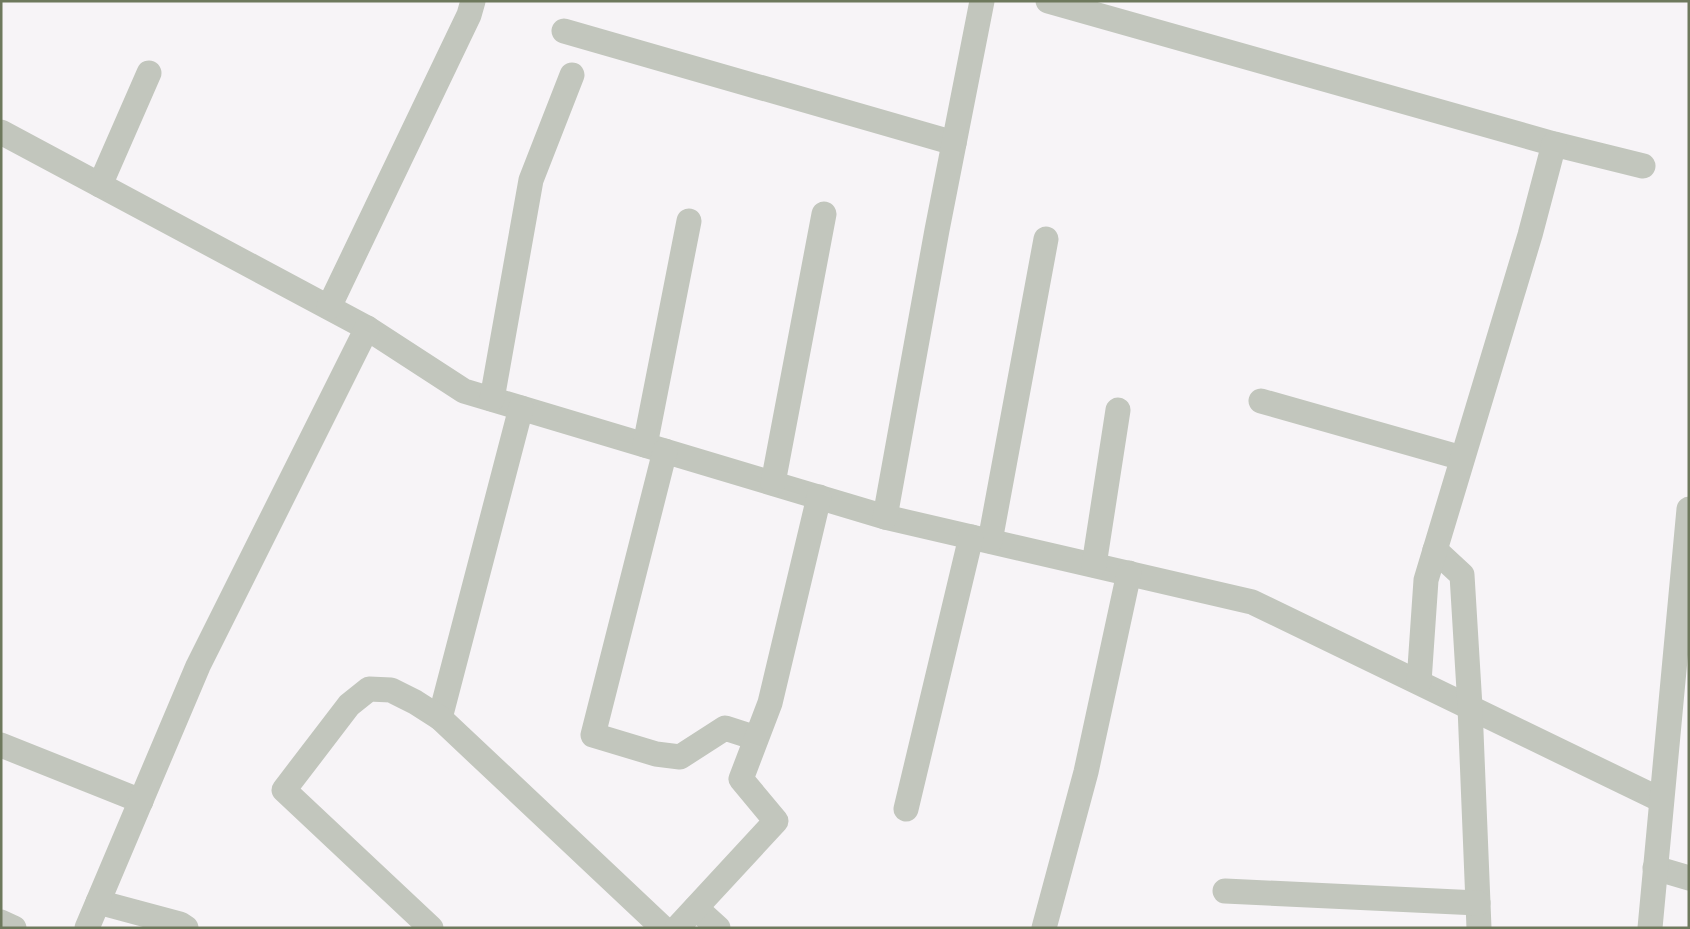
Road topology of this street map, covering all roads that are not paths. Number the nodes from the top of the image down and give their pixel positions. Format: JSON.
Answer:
{"nodes":[{"id":1,"x":473,"y":1,"type":"edge"},
{"id":2,"x":982,"y":1,"type":"edge"},
{"id":3,"x":1048,"y":1,"type":"edge"},
{"id":4,"x":564,"y":30,"type":"dead end"},
{"id":5,"x":149,"y":73,"type":"dead end"},
{"id":6,"x":572,"y":75,"type":"dead end"},
{"id":7,"x":1,"y":132,"type":"edge"},
{"id":8,"x":954,"y":143,"type":"junction"},
{"id":9,"x":1554,"y":144,"type":"junction"},
{"id":10,"x":1643,"y":166,"type":"dead end"},
{"id":11,"x":100,"y":185,"type":"junction"},
{"id":12,"x":824,"y":214,"type":"dead end"},
{"id":13,"x":689,"y":221,"type":"dead end"},
{"id":14,"x":1046,"y":239,"type":"dead end"},
{"id":15,"x":329,"y":307,"type":"junction"},
{"id":16,"x":367,"y":328,"type":"junction"},
{"id":17,"x":492,"y":399,"type":"junction"},
{"id":18,"x":1261,"y":401,"type":"dead end"},
{"id":19,"x":521,"y":408,"type":"junction"},
{"id":20,"x":1118,"y":410,"type":"dead end"},
{"id":21,"x":655,"y":448,"type":"junction"},
{"id":22,"x":1462,"y":458,"type":"junction"},
{"id":23,"x":773,"y":483,"type":"junction"},
{"id":24,"x":819,"y":497,"type":"junction"},
{"id":25,"x":1689,"y":509,"type":"edge"},
{"id":26,"x":885,"y":517,"type":"junction"},
{"id":27,"x":980,"y":539,"type":"junction"},
{"id":28,"x":1435,"y":550,"type":"junction"},
{"id":29,"x":1094,"y":565,"type":"junction"},
{"id":30,"x":1686,"y":570,"type":"edge"},
{"id":31,"x":1129,"y":573,"type":"junction"},
{"id":32,"x":1418,"y":682,"type":"junction"},
{"id":33,"x":1470,"y":708,"type":"junction"},
{"id":34,"x":440,"y":718,"type":"junction"},
{"id":35,"x":756,"y":738,"type":"junction"},
{"id":36,"x":1,"y":746,"type":"edge"},
{"id":37,"x":1661,"y":800,"type":"junction"},
{"id":38,"x":141,"y":801,"type":"junction"},
{"id":39,"x":906,"y":809,"type":"dead end"},
{"id":40,"x":1655,"y":868,"type":"junction"},
{"id":41,"x":1689,"y":878,"type":"edge"},
{"id":42,"x":1225,"y":891,"type":"dead end"},
{"id":43,"x":98,"y":902,"type":"junction"},
{"id":44,"x":1478,"y":903,"type":"junction"},
{"id":45,"x":696,"y":908,"type":"junction"},
{"id":46,"x":1,"y":922,"type":"edge"},
{"id":47,"x":14,"y":928,"type":"edge"},
{"id":48,"x":87,"y":928,"type":"edge"},
{"id":49,"x":186,"y":928,"type":"edge"},
{"id":50,"x":431,"y":928,"type":"edge"},
{"id":51,"x":663,"y":928,"type":"edge"},
{"id":52,"x":677,"y":928,"type":"edge"},
{"id":53,"x":718,"y":928,"type":"edge"},
{"id":54,"x":1044,"y":928,"type":"edge"},
{"id":55,"x":1479,"y":928,"type":"edge"},
{"id":56,"x":1650,"y":928,"type":"edge"}],
"edges":[{"from":1,"to":15,"type":"street"},
{"from":2,"to":8,"type":"street"},
{"from":3,"to":9,"type":"street"},
{"from":4,"to":8,"type":"street"},
{"from":5,"to":11,"type":"street"},
{"from":6,"to":17,"type":"street"},
{"from":7,"to":11,"type":"street"},
{"from":8,"to":26,"type":"street"},
{"from":9,"to":10,"type":"street"},
{"from":9,"to":22,"type":"street"},
{"from":11,"to":15,"type":"street"},
{"from":12,"to":23,"type":"street"},
{"from":13,"to":21,"type":"street"},
{"from":14,"to":27,"type":"street"},
{"from":15,"to":16,"type":"street"},
{"from":16,"to":17,"type":"street"},
{"from":16,"to":38,"type":"street"},
{"from":17,"to":19,"type":"street"},
{"from":18,"to":22,"type":"street"},
{"from":19,"to":21,"type":"street"},
{"from":19,"to":34,"type":"street"},
{"from":20,"to":29,"type":"street"},
{"from":21,"to":23,"type":"street"},
{"from":21,"to":35,"type":"street"},
{"from":22,"to":28,"type":"street"},
{"from":23,"to":24,"type":"street"},
{"from":24,"to":26,"type":"street"},
{"from":24,"to":35,"type":"street"},
{"from":25,"to":30,"type":"street"},
{"from":26,"to":27,"type":"street"},
{"from":27,"to":29,"type":"street"},
{"from":27,"to":39,"type":"street"},
{"from":28,"to":32,"type":"street"},
{"from":28,"to":33,"type":"street"},
{"from":29,"to":31,"type":"street"},
{"from":30,"to":37,"type":"street"},
{"from":31,"to":32,"type":"street"},
{"from":31,"to":54,"type":"street"},
{"from":32,"to":33,"type":"street"},
{"from":33,"to":37,"type":"street"},
{"from":33,"to":44,"type":"street"},
{"from":34,"to":50,"type":"street"},
{"from":34,"to":51,"type":"street"},
{"from":35,"to":45,"type":"street"},
{"from":36,"to":38,"type":"street"},
{"from":37,"to":40,"type":"street"},
{"from":38,"to":43,"type":"street"},
{"from":40,"to":41,"type":"street"},
{"from":40,"to":56,"type":"street"},
{"from":42,"to":44,"type":"street"},
{"from":43,"to":48,"type":"street"},
{"from":43,"to":49,"type":"street"},
{"from":44,"to":55,"type":"street"},
{"from":45,"to":52,"type":"street"},
{"from":45,"to":53,"type":"street"},
{"from":46,"to":47,"type":"street"}]}
